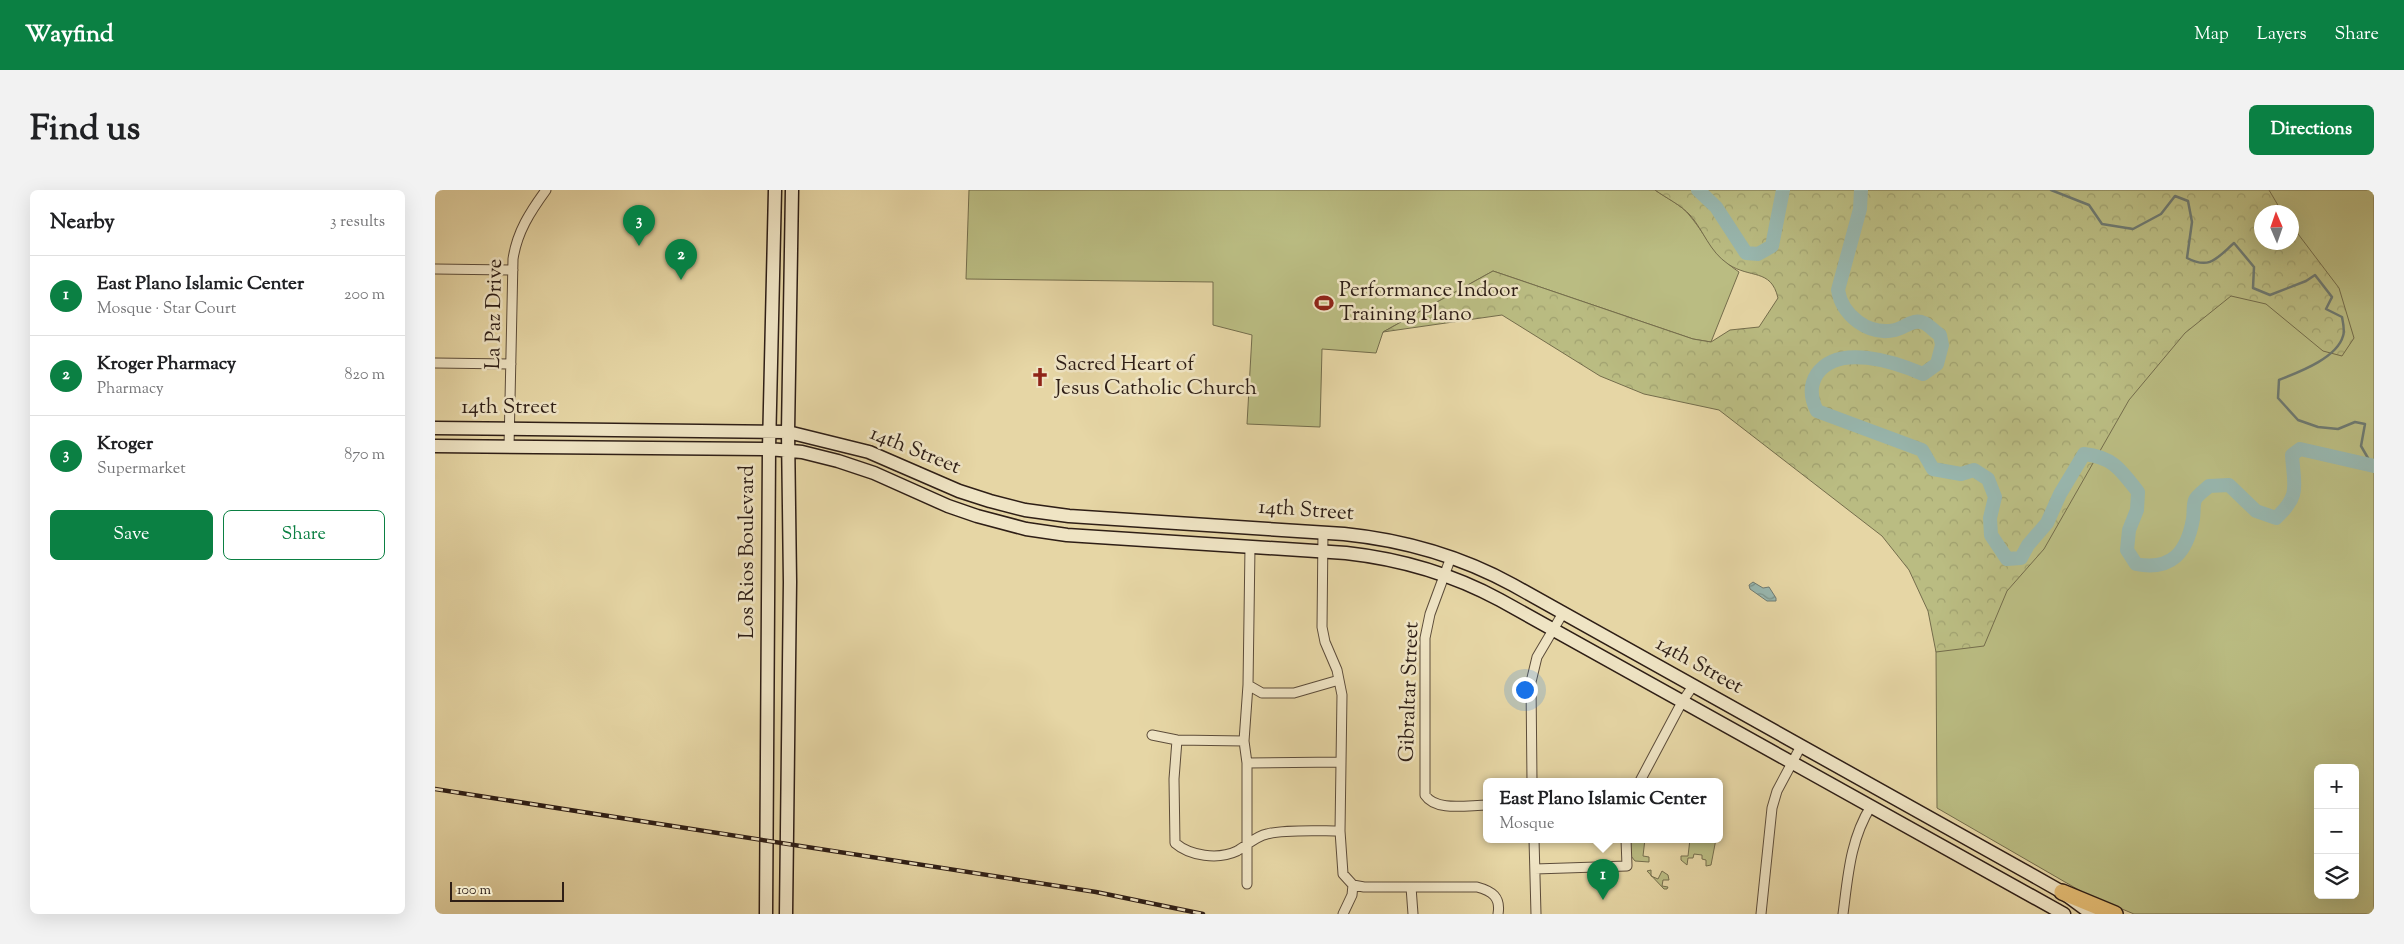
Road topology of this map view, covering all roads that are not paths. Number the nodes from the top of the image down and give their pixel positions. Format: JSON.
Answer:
{"nodes":[{"id":1,"x":546,"y":190,"type":"edge"},
{"id":2,"x":775,"y":190,"type":"edge"},
{"id":3,"x":792,"y":190,"type":"edge"},
{"id":4,"x":774,"y":220,"type":"junction"},
{"id":5,"x":790,"y":223,"type":"junction"},
{"id":6,"x":435,"y":269,"type":"edge"},
{"id":7,"x":513,"y":270,"type":"junction"},
{"id":8,"x":772,"y":306,"type":"junction"},
{"id":9,"x":790,"y":306,"type":"junction"},
{"id":10,"x":435,"y":363,"type":"edge"},
{"id":11,"x":511,"y":364,"type":"junction"},
{"id":12,"x":435,"y":428,"type":"edge"},
{"id":13,"x":511,"y":428,"type":"junction"},
{"id":14,"x":626,"y":429,"type":"junction"},
{"id":15,"x":771,"y":430,"type":"junction"},
{"id":16,"x":788,"y":432,"type":"junction"},
{"id":17,"x":435,"y":446,"type":"edge"},
{"id":18,"x":509,"y":447,"type":"junction"},
{"id":19,"x":626,"y":448,"type":"junction"},
{"id":20,"x":769,"y":449,"type":"junction"},
{"id":21,"x":788,"y":451,"type":"junction"},
{"id":22,"x":941,"y":483,"type":"junction"},
{"id":23,"x":934,"y":500,"type":"junction"},
{"id":24,"x":1069,"y":516,"type":"junction"},
{"id":25,"x":1163,"y":522,"type":"junction"},
{"id":26,"x":1323,"y":532,"type":"junction"},
{"id":27,"x":1067,"y":535,"type":"junction"},
{"id":28,"x":1161,"y":541,"type":"junction"},
{"id":29,"x":1249,"y":547,"type":"junction"},
{"id":30,"x":1322,"y":552,"type":"junction"},
{"id":31,"x":1451,"y":557,"type":"junction"},
{"id":32,"x":1444,"y":575,"type":"junction"},
{"id":33,"x":790,"y":596,"type":"junction"},
{"id":34,"x":768,"y":599,"type":"junction"},
{"id":35,"x":1563,"y":613,"type":"junction"},
{"id":36,"x":1553,"y":629,"type":"junction"},
{"id":37,"x":1339,"y":680,"type":"junction"},
{"id":38,"x":1248,"y":685,"type":"junction"},
{"id":39,"x":1693,"y":686,"type":"junction"},
{"id":40,"x":788,"y":701,"type":"junction"},
{"id":41,"x":767,"y":702,"type":"junction"},
{"id":42,"x":1682,"y":702,"type":"junction"},
{"id":43,"x":1152,"y":735,"type":"dead end"},
{"id":44,"x":1177,"y":740,"type":"junction"},
{"id":45,"x":1244,"y":741,"type":"junction"},
{"id":46,"x":1801,"y":746,"type":"junction"},
{"id":47,"x":1341,"y":762,"type":"junction"},
{"id":48,"x":1792,"y":762,"type":"junction"},
{"id":49,"x":1247,"y":763,"type":"junction"},
{"id":50,"x":1532,"y":778,"type":"edge"},
{"id":51,"x":1642,"y":778,"type":"edge"},
{"id":52,"x":1483,"y":805,"type":"edge"},
{"id":53,"x":1871,"y":806,"type":"junction"},
{"id":54,"x":1340,"y":831,"type":"junction"},
{"id":55,"x":1956,"y":833,"type":"junction"},
{"id":56,"x":1534,"y":843,"type":"edge"},
{"id":57,"x":1626,"y":843,"type":"edge"},
{"id":58,"x":1247,"y":845,"type":"junction"},
{"id":59,"x":1947,"y":848,"type":"junction"},
{"id":60,"x":1535,"y":869,"type":"junction"},
{"id":61,"x":1247,"y":884,"type":"dead end"},
{"id":62,"x":1353,"y":885,"type":"junction"},
{"id":63,"x":1411,"y":887,"type":"junction"},
{"id":64,"x":2062,"y":892,"type":"junction"},
{"id":65,"x":766,"y":914,"type":"edge"},
{"id":66,"x":787,"y":914,"type":"edge"},
{"id":67,"x":1343,"y":914,"type":"edge"},
{"id":68,"x":1413,"y":914,"type":"edge"},
{"id":69,"x":1498,"y":914,"type":"edge"},
{"id":70,"x":1536,"y":914,"type":"edge"},
{"id":71,"x":1761,"y":914,"type":"edge"},
{"id":72,"x":1843,"y":914,"type":"edge"},
{"id":73,"x":2064,"y":914,"type":"edge"},
{"id":74,"x":2092,"y":914,"type":"edge"},
{"id":75,"x":2115,"y":914,"type":"edge"}],
"edges":[{"from":1,"to":7,"type":"street","name":"La Paz Drive"},
{"from":2,"to":4,"type":"main road","name":"Los Rios Boulevard"},
{"from":3,"to":5,"type":"main road","name":"Los Rios Boulevard"},
{"from":4,"to":5,"type":"main road"},
{"from":4,"to":8,"type":"main road","name":"Los Rios Boulevard"},
{"from":5,"to":9,"type":"main road","name":"Los Rios Boulevard"},
{"from":6,"to":7,"type":"street"},
{"from":7,"to":11,"type":"street","name":"La Paz Drive"},
{"from":8,"to":9,"type":"main road"},
{"from":8,"to":15,"type":"main road","name":"Los Rios Boulevard"},
{"from":9,"to":16,"type":"main road","name":"Los Rios Boulevard"},
{"from":10,"to":11,"type":"street"},
{"from":11,"to":13,"type":"street","name":"La Paz Drive"},
{"from":12,"to":13,"type":"main road","name":"14th Street"},
{"from":13,"to":14,"type":"main road","name":"14th Street"},
{"from":13,"to":18,"type":"street","name":"La Paz Drive"},
{"from":14,"to":15,"type":"main road","name":"14th Street"},
{"from":14,"to":19,"type":"main road"},
{"from":15,"to":16,"type":"main road","name":"14th Street"},
{"from":15,"to":20,"type":"main road","name":"Los Rios Boulevard"},
{"from":16,"to":21,"type":"main road","name":"Los Rios Boulevard"},
{"from":16,"to":22,"type":"main road","name":"14th Street"},
{"from":17,"to":18,"type":"main road","name":"14th Street"},
{"from":18,"to":19,"type":"main road","name":"14th Street"},
{"from":19,"to":20,"type":"main road","name":"14th Street"},
{"from":20,"to":21,"type":"main road","name":"14th Street"},
{"from":20,"to":34,"type":"main road","name":"Los Rios Boulevard"},
{"from":21,"to":23,"type":"main road","name":"14th Street"},
{"from":21,"to":33,"type":"main road","name":"Los Rios Boulevard"},
{"from":22,"to":23,"type":"main road"},
{"from":22,"to":24,"type":"main road","name":"14th Street"},
{"from":23,"to":27,"type":"main road","name":"14th Street"},
{"from":24,"to":25,"type":"main road","name":"14th Street"},
{"from":24,"to":27,"type":"main road"},
{"from":25,"to":26,"type":"main road","name":"14th Street"},
{"from":25,"to":28,"type":"main road"},
{"from":26,"to":30,"type":"street"},
{"from":26,"to":31,"type":"main road","name":"14th Street"},
{"from":27,"to":28,"type":"main road","name":"14th Street"},
{"from":28,"to":29,"type":"main road","name":"14th Street"},
{"from":29,"to":30,"type":"main road","name":"14th Street"},
{"from":29,"to":38,"type":"street"},
{"from":30,"to":32,"type":"main road","name":"14th Street"},
{"from":30,"to":37,"type":"street"},
{"from":31,"to":32,"type":"street","name":"Gibraltar Street"},
{"from":31,"to":35,"type":"main road","name":"14th Street"},
{"from":32,"to":36,"type":"main road","name":"14th Street"},
{"from":32,"to":52,"type":"street","name":"Gibraltar Street"},
{"from":33,"to":34,"type":"main road"},
{"from":33,"to":40,"type":"main road","name":"Los Rios Boulevard"},
{"from":34,"to":41,"type":"main road","name":"Los Rios Boulevard"},
{"from":35,"to":36,"type":"street"},
{"from":35,"to":39,"type":"main road","name":"14th Street"},
{"from":36,"to":42,"type":"main road","name":"14th Street"},
{"from":36,"to":50,"type":"street"},
{"from":37,"to":38,"type":"street"},
{"from":37,"to":47,"type":"street"},
{"from":38,"to":45,"type":"street"},
{"from":39,"to":42,"type":"street"},
{"from":39,"to":46,"type":"main road","name":"14th Street"},
{"from":40,"to":41,"type":"main road"},
{"from":40,"to":66,"type":"main road","name":"Los Rios Boulevard"},
{"from":41,"to":65,"type":"main road","name":"Los Rios Boulevard"},
{"from":42,"to":48,"type":"main road","name":"14th Street"},
{"from":42,"to":51,"type":"street"},
{"from":43,"to":44,"type":"street"},
{"from":44,"to":45,"type":"street"},
{"from":44,"to":58,"type":"street"},
{"from":45,"to":49,"type":"street"},
{"from":46,"to":48,"type":"street"},
{"from":46,"to":55,"type":"main road","name":"14th Street"},
{"from":47,"to":49,"type":"street"},
{"from":47,"to":54,"type":"street"},
{"from":48,"to":53,"type":"main road","name":"14th Street"},
{"from":48,"to":71,"type":"street"},
{"from":49,"to":58,"type":"street"},
{"from":53,"to":59,"type":"main road","name":"14th Street"},
{"from":53,"to":72,"type":"street"},
{"from":54,"to":58,"type":"street"},
{"from":54,"to":62,"type":"street"},
{"from":55,"to":59,"type":"main road"},
{"from":55,"to":64,"type":"main road","name":"14th Street"},
{"from":56,"to":60,"type":"street"},
{"from":57,"to":60,"type":"street"},
{"from":58,"to":61,"type":"street"},
{"from":59,"to":73,"type":"main road","name":"14th Street"},
{"from":60,"to":70,"type":"street"},
{"from":62,"to":63,"type":"street"},
{"from":62,"to":67,"type":"street"},
{"from":63,"to":68,"type":"street"},
{"from":63,"to":69,"type":"street"},
{"from":64,"to":74,"type":"main road","name":"14th Street"},
{"from":64,"to":75,"type":"main road"}]}
